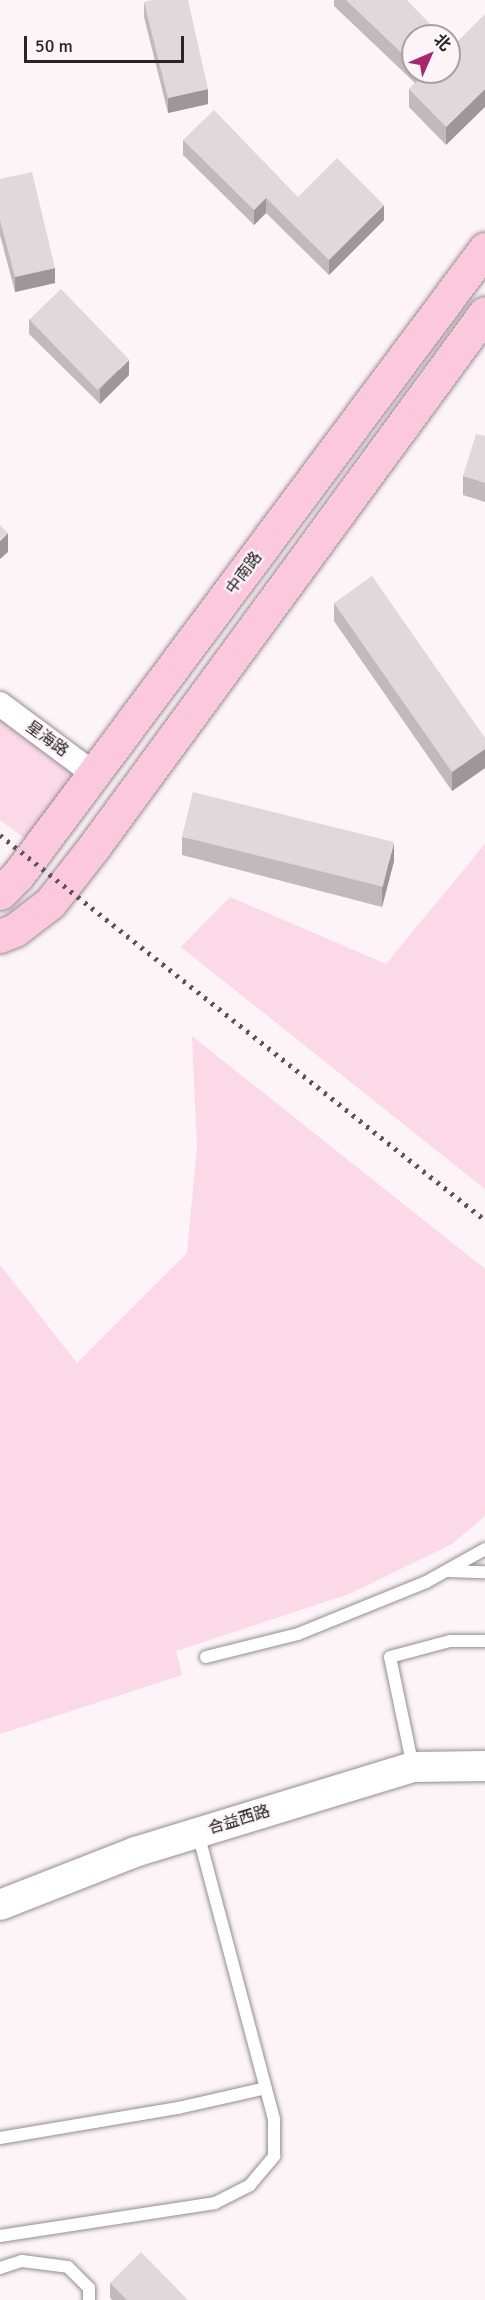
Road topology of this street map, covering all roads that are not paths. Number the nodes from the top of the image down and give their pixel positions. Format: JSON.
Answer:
{"nodes":[{"id":1,"x":485,"y":249,"type":"edge"},
{"id":2,"x":485,"y":313,"type":"edge"},
{"id":3,"x":0,"y":704,"type":"edge"},
{"id":4,"x":94,"y":774,"type":"junction"},
{"id":5,"x":0,"y":893,"type":"edge"},
{"id":6,"x":0,"y":936,"type":"edge"},
{"id":7,"x":485,"y":1549,"type":"edge"},
{"id":8,"x":447,"y":1570,"type":"junction"},
{"id":9,"x":485,"y":1572,"type":"edge"},
{"id":10,"x":485,"y":1641,"type":"edge"},
{"id":11,"x":206,"y":1658,"type":"dead end"},
{"id":12,"x":485,"y":1766,"type":"edge"},
{"id":13,"x":413,"y":1767,"type":"junction"},
{"id":14,"x":198,"y":1833,"type":"junction"},
{"id":15,"x":0,"y":1905,"type":"edge"},
{"id":16,"x":266,"y":2088,"type":"junction"},
{"id":17,"x":0,"y":2138,"type":"edge"},
{"id":18,"x":0,"y":2236,"type":"edge"},
{"id":19,"x":0,"y":2268,"type":"edge"},
{"id":20,"x":89,"y":2300,"type":"edge"}],
"edges":[{"from":1,"to":4,"type":"main road","name":"中南路"},
{"from":2,"to":6,"type":"main road"},
{"from":3,"to":4,"type":"street","name":"星海路"},
{"from":4,"to":5,"type":"main road","name":"中南路"},
{"from":7,"to":8,"type":"lane"},
{"from":8,"to":9,"type":"lane"},
{"from":8,"to":11,"type":"lane"},
{"from":10,"to":13,"type":"lane"},
{"from":12,"to":13,"type":"street","name":"合益西路"},
{"from":13,"to":14,"type":"street","name":"合益西路"},
{"from":14,"to":15,"type":"street","name":"合益西路"},
{"from":14,"to":16,"type":"lane"},
{"from":16,"to":17,"type":"lane"},
{"from":16,"to":18,"type":"lane"},
{"from":19,"to":20,"type":"lane"}]}
